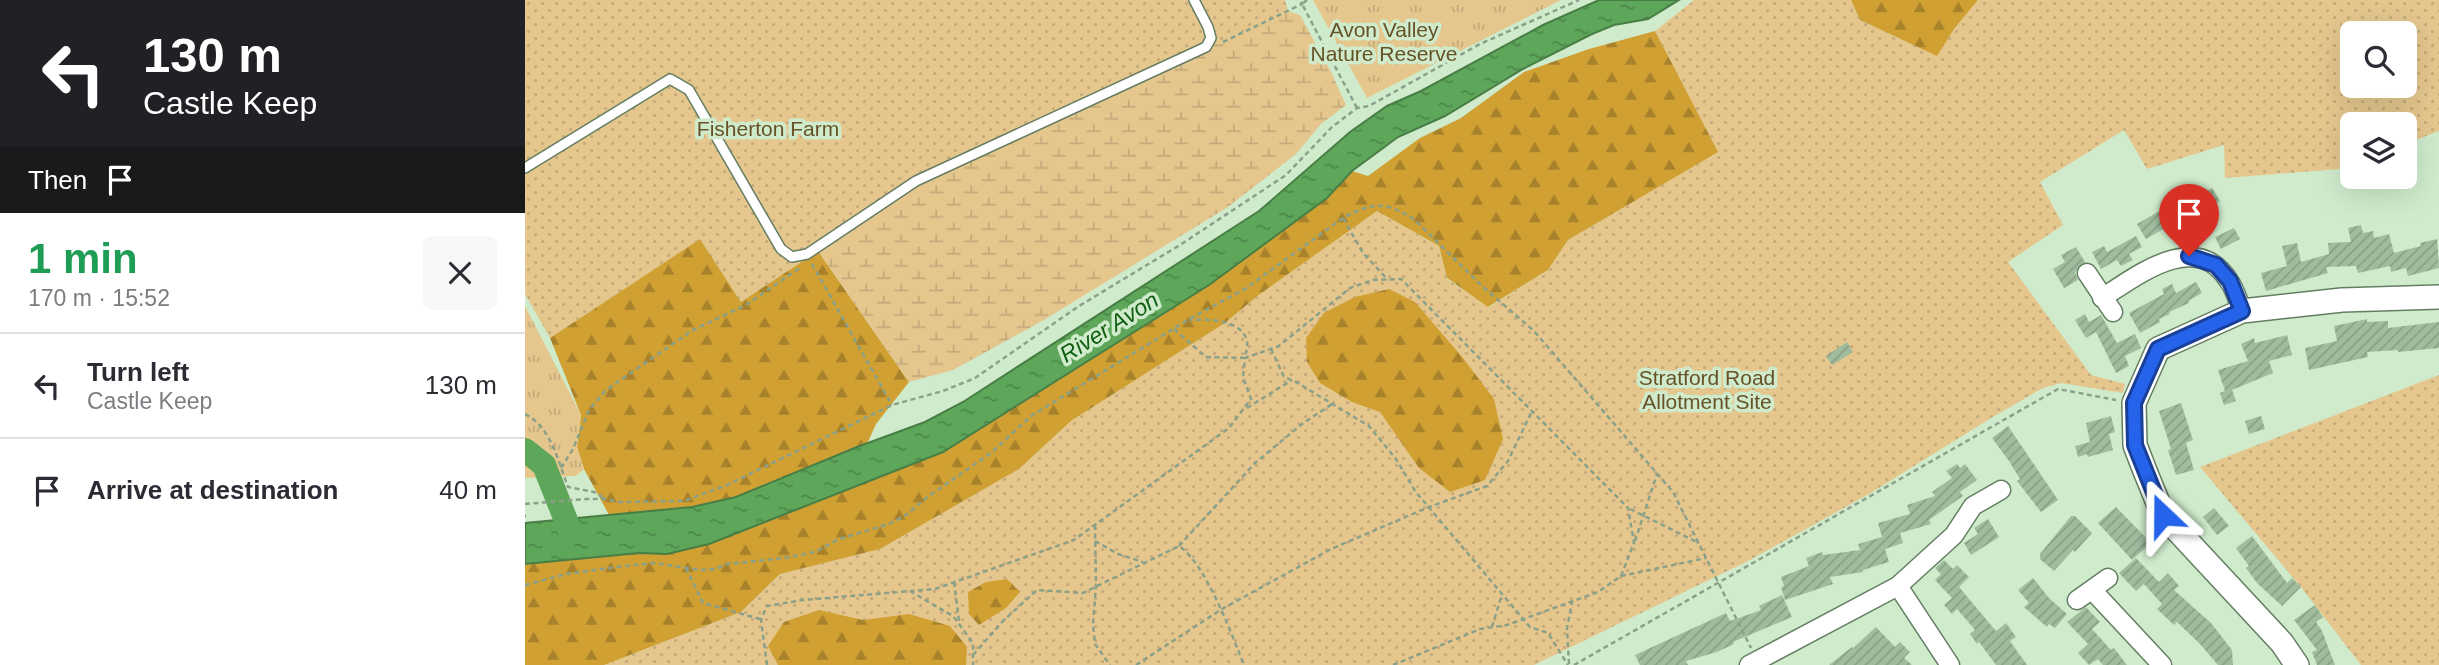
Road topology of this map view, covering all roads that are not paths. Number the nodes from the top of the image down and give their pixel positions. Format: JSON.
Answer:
{"nodes":[{"id":1,"x":1194,"y":0,"type":"edge"},
{"id":2,"x":525,"y":168,"type":"edge"},
{"id":3,"x":2087,"y":273,"type":"dead end"},
{"id":4,"x":2439,"y":297,"type":"edge"},
{"id":5,"x":2242,"y":311,"type":"junction"},
{"id":6,"x":2001,"y":490,"type":"dead end"},
{"id":7,"x":2108,"y":578,"type":"dead end"},
{"id":8,"x":1898,"y":586,"type":"junction"},
{"id":9,"x":2093,"y":591,"type":"junction"},
{"id":10,"x":2077,"y":600,"type":"dead end"},
{"id":11,"x":1753,"y":663,"type":"edge"},
{"id":12,"x":1950,"y":665,"type":"edge"},
{"id":13,"x":2162,"y":665,"type":"edge"},
{"id":14,"x":2297,"y":665,"type":"edge"}],
"edges":[{"from":1,"to":2,"type":"lane"},
{"from":3,"to":5,"type":"street"},
{"from":4,"to":5,"type":"street"},
{"from":5,"to":14,"type":"street"},
{"from":6,"to":8,"type":"street"},
{"from":7,"to":9,"type":"street"},
{"from":8,"to":11,"type":"street"},
{"from":8,"to":12,"type":"street"},
{"from":9,"to":10,"type":"street"},
{"from":9,"to":13,"type":"street"}]}
